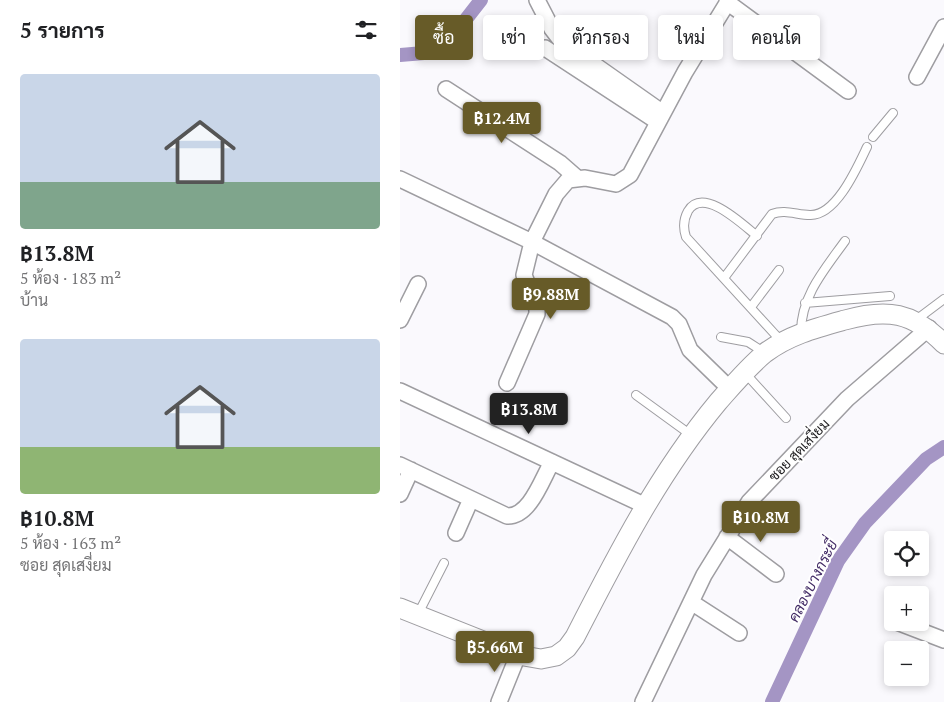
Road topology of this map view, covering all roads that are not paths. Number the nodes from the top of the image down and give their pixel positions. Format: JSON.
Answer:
{"nodes":[{"id":1,"x":537,"y":0,"type":"edge"},
{"id":2,"x":728,"y":1,"type":"edge"},
{"id":3,"x":944,"y":27,"type":"edge"},
{"id":4,"x":545,"y":48,"type":"dead end"},
{"id":5,"x":917,"y":77,"type":"dead end"},
{"id":6,"x":446,"y":89,"type":"dead end"},
{"id":7,"x":848,"y":91,"type":"dead end"},
{"id":8,"x":892,"y":113,"type":"dead end"},
{"id":9,"x":661,"y":118,"type":"junction"},
{"id":10,"x":873,"y":137,"type":"dead end"},
{"id":11,"x":867,"y":147,"type":"dead end"},
{"id":12,"x":576,"y":177,"type":"junction"},
{"id":13,"x":400,"y":179,"type":"edge"},
{"id":14,"x":757,"y":236,"type":"junction"},
{"id":15,"x":845,"y":241,"type":"dead end"},
{"id":16,"x":532,"y":242,"type":"junction"},
{"id":17,"x":779,"y":270,"type":"dead end"},
{"id":18,"x":724,"y":278,"type":"junction"},
{"id":19,"x":418,"y":284,"type":"dead end"},
{"id":20,"x":890,"y":296,"type":"dead end"},
{"id":21,"x":944,"y":299,"type":"edge"},
{"id":22,"x":804,"y":303,"type":"junction"},
{"id":23,"x":751,"y":307,"type":"junction"},
{"id":24,"x":402,"y":313,"type":"edge"},
{"id":25,"x":922,"y":324,"type":"junction"},
{"id":26,"x":801,"y":332,"type":"junction"},
{"id":27,"x":721,"y":338,"type":"dead end"},
{"id":28,"x":782,"y":342,"type":"junction"},
{"id":29,"x":944,"y":344,"type":"edge"},
{"id":30,"x":765,"y":353,"type":"junction"},
{"id":31,"x":744,"y":373,"type":"junction"},
{"id":32,"x":506,"y":383,"type":"dead end"},
{"id":33,"x":730,"y":389,"type":"junction"},
{"id":34,"x":400,"y":391,"type":"edge"},
{"id":35,"x":636,"y":395,"type":"dead end"},
{"id":36,"x":786,"y":418,"type":"dead end"},
{"id":37,"x":691,"y":435,"type":"junction"},
{"id":38,"x":552,"y":462,"type":"junction"},
{"id":39,"x":406,"y":467,"type":"edge"},
{"id":40,"x":400,"y":494,"type":"edge"},
{"id":41,"x":471,"y":499,"type":"junction"},
{"id":42,"x":646,"y":506,"type":"junction"},
{"id":43,"x":456,"y":533,"type":"dead end"},
{"id":44,"x":727,"y":537,"type":"junction"},
{"id":45,"x":444,"y":563,"type":"dead end"},
{"id":46,"x":776,"y":574,"type":"dead end"},
{"id":47,"x":691,"y":602,"type":"junction"},
{"id":48,"x":400,"y":608,"type":"edge"},
{"id":49,"x":418,"y":615,"type":"junction"},
{"id":50,"x":920,"y":631,"type":"edge"},
{"id":51,"x":739,"y":633,"type":"dead end"},
{"id":52,"x":944,"y":640,"type":"edge"},
{"id":53,"x":518,"y":655,"type":"junction"},
{"id":54,"x":499,"y":702,"type":"edge"},
{"id":55,"x":643,"y":702,"type":"edge"}],
"edges":[{"from":1,"to":9,"type":"street"},
{"from":2,"to":7,"type":"street"},
{"from":2,"to":9,"type":"street"},
{"from":3,"to":5,"type":"street"},
{"from":4,"to":9,"type":"street"},
{"from":6,"to":12,"type":"street"},
{"from":8,"to":10,"type":"lane"},
{"from":9,"to":12,"type":"street"},
{"from":11,"to":14,"type":"lane"},
{"from":12,"to":16,"type":"street"},
{"from":13,"to":16,"type":"street"},
{"from":14,"to":18,"type":"lane"},
{"from":14,"to":18,"type":"lane"},
{"from":15,"to":22,"type":"lane"},
{"from":16,"to":32,"type":"street"},
{"from":16,"to":33,"type":"street"},
{"from":17,"to":23,"type":"lane"},
{"from":18,"to":23,"type":"lane"},
{"from":19,"to":24,"type":"street"},
{"from":20,"to":22,"type":"lane"},
{"from":21,"to":25,"type":"lane"},
{"from":22,"to":26,"type":"lane"},
{"from":23,"to":28,"type":"lane"},
{"from":25,"to":26,"type":"street"},
{"from":25,"to":29,"type":"street"},
{"from":25,"to":44,"type":"street","name":"ซอย สุดเสงี่ยม"},
{"from":26,"to":28,"type":"street"},
{"from":27,"to":30,"type":"lane"},
{"from":28,"to":30,"type":"street"},
{"from":30,"to":31,"type":"street"},
{"from":31,"to":33,"type":"street"},
{"from":31,"to":36,"type":"lane"},
{"from":33,"to":37,"type":"street"},
{"from":34,"to":38,"type":"street"},
{"from":35,"to":37,"type":"lane"},
{"from":37,"to":42,"type":"street"},
{"from":38,"to":41,"type":"street"},
{"from":38,"to":42,"type":"street"},
{"from":39,"to":40,"type":"street"},
{"from":39,"to":41,"type":"street"},
{"from":41,"to":43,"type":"street"},
{"from":42,"to":53,"type":"street"},
{"from":44,"to":46,"type":"street"},
{"from":44,"to":47,"type":"street","name":"ซอย สุดเสงี่ยม"},
{"from":45,"to":49,"type":"lane"},
{"from":47,"to":51,"type":"street"},
{"from":47,"to":55,"type":"street","name":"ซอย สุดเสงี่ยม"},
{"from":48,"to":49,"type":"street"},
{"from":49,"to":53,"type":"street"},
{"from":50,"to":52,"type":"street"},
{"from":53,"to":54,"type":"street"}]}
